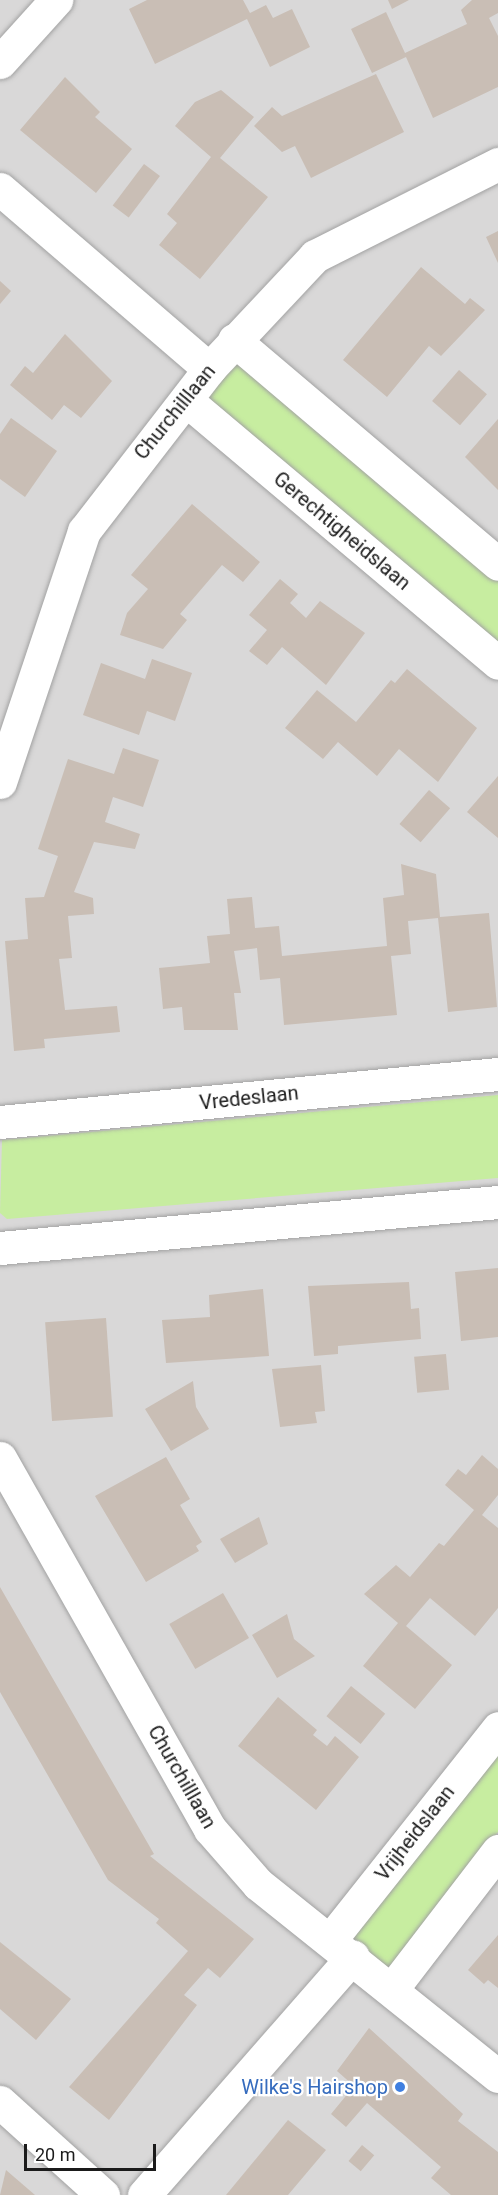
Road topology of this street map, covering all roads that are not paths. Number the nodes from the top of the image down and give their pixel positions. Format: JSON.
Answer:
{"nodes":[{"id":1,"x":56,"y":0,"type":"edge"},
{"id":2,"x":0,"y":62,"type":"edge"},
{"id":3,"x":498,"y":164,"type":"edge"},
{"id":4,"x":0,"y":189,"type":"edge"},
{"id":5,"x":234,"y":340,"type":"junction"},
{"id":6,"x":209,"y":369,"type":"junction"},
{"id":7,"x":186,"y":400,"type":"junction"},
{"id":8,"x":498,"y":564,"type":"edge"},
{"id":9,"x":498,"y":663,"type":"edge"},
{"id":10,"x":0,"y":782,"type":"edge"},
{"id":11,"x":498,"y":1074,"type":"edge"},
{"id":12,"x":0,"y":1122,"type":"edge"},
{"id":13,"x":498,"y":1202,"type":"edge"},
{"id":14,"x":0,"y":1248,"type":"edge"},
{"id":15,"x":0,"y":1458,"type":"edge"},
{"id":16,"x":498,"y":1728,"type":"edge"},
{"id":17,"x":498,"y":1851,"type":"edge"},
{"id":18,"x":342,"y":1947,"type":"junction"},
{"id":19,"x":392,"y":1989,"type":"junction"},
{"id":20,"x":498,"y":2076,"type":"edge"},
{"id":21,"x":0,"y":2102,"type":"edge"},
{"id":22,"x":103,"y":2195,"type":"edge"},
{"id":23,"x":144,"y":2195,"type":"edge"}],
"edges":[{"from":1,"to":2,"type":"street"},
{"from":3,"to":5,"type":"street","name":"Churchilllaan"},
{"from":4,"to":6,"type":"street"},
{"from":5,"to":6,"type":"street","name":"Churchilllaan"},
{"from":5,"to":8,"type":"street"},
{"from":6,"to":7,"type":"street","name":"Churchilllaan"},
{"from":7,"to":9,"type":"street","name":"Gerechtigheidslaan"},
{"from":7,"to":10,"type":"street","name":"Churchilllaan"},
{"from":11,"to":12,"type":"street","name":"Vredeslaan"},
{"from":13,"to":14,"type":"street"},
{"from":15,"to":18,"type":"street","name":"Churchilllaan"},
{"from":16,"to":18,"type":"street","name":"Vrijheidslaan"},
{"from":17,"to":19,"type":"street"},
{"from":18,"to":19,"type":"street","name":"Churchilllaan"},
{"from":18,"to":23,"type":"street","name":"Vrijheidslaan"},
{"from":19,"to":20,"type":"street","name":"Churchilllaan"},
{"from":21,"to":22,"type":"street"}]}
